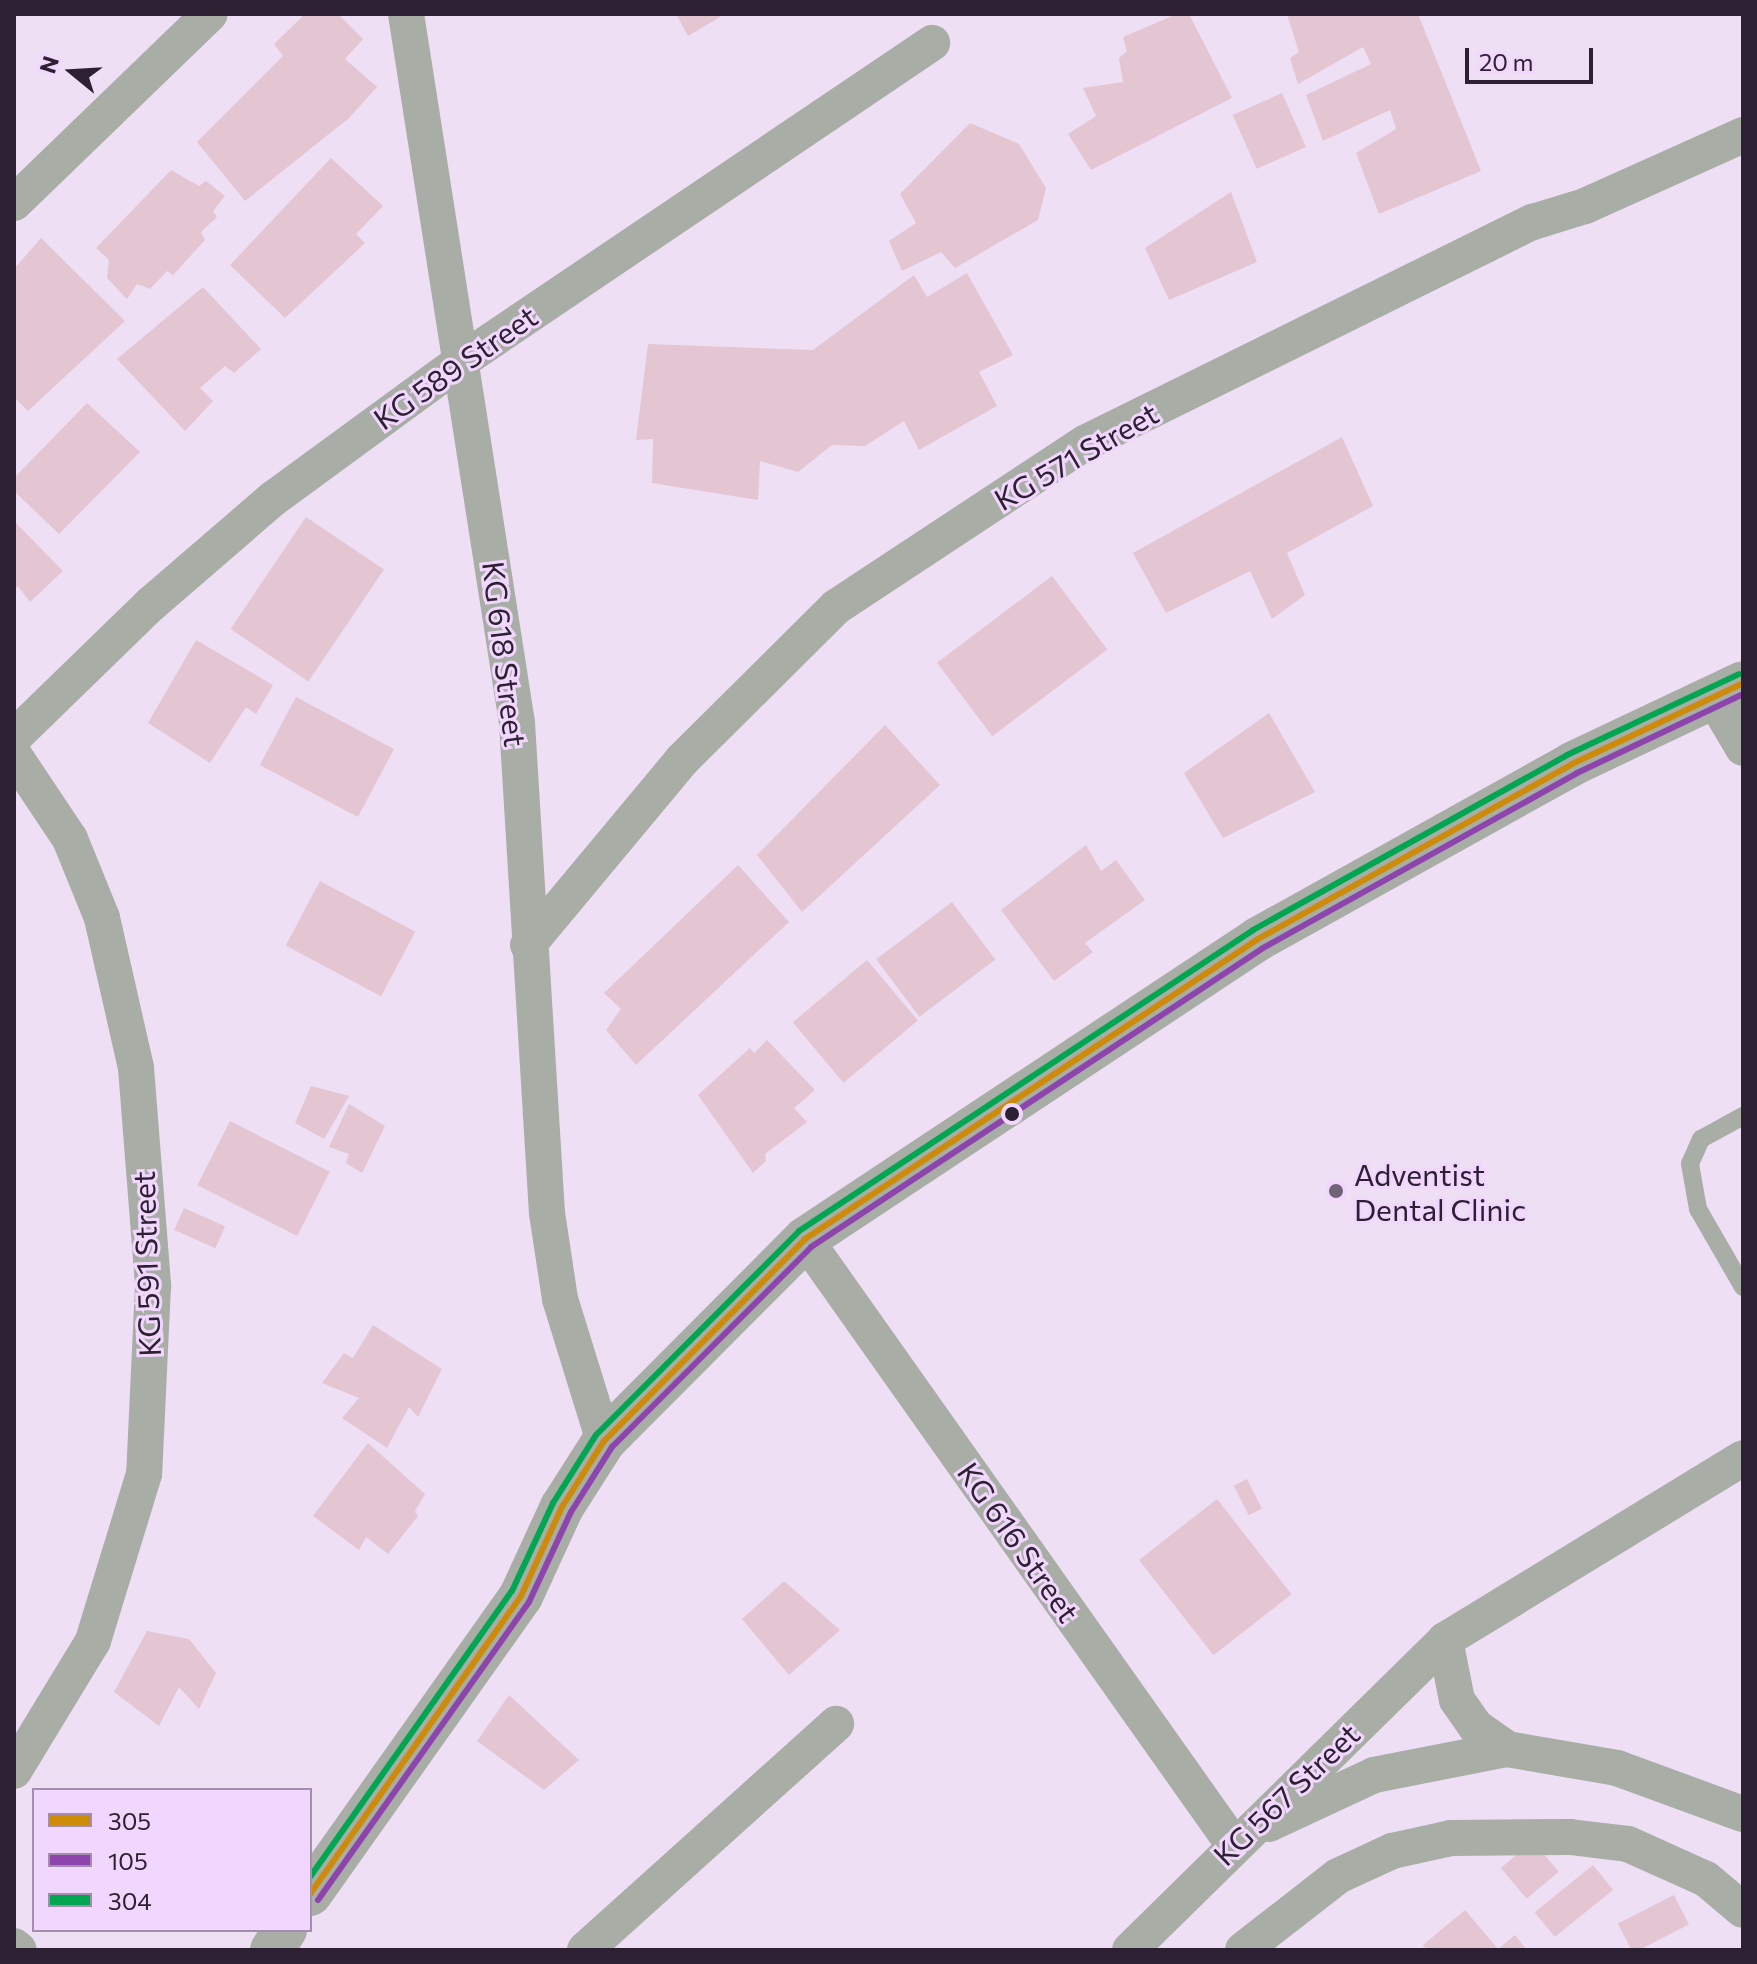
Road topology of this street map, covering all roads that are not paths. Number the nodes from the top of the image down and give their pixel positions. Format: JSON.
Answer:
{"nodes":[{"id":1,"x":210,"y":14,"type":"edge"},
{"id":2,"x":406,"y":14,"type":"edge"},
{"id":3,"x":932,"y":43,"type":"dead end"},
{"id":4,"x":1743,"y":135,"type":"edge"},
{"id":5,"x":14,"y":203,"type":"edge"},
{"id":6,"x":464,"y":359,"type":"junction"},
{"id":7,"x":1728,"y":690,"type":"edge"},
{"id":8,"x":14,"y":737,"type":"edge"},
{"id":9,"x":1743,"y":748,"type":"edge"},
{"id":10,"x":14,"y":755,"type":"edge"},
{"id":11,"x":528,"y":945,"type":"junction"},
{"id":12,"x":1743,"y":1116,"type":"edge"},
{"id":13,"x":805,"y":1239,"type":"junction"},
{"id":14,"x":1743,"y":1287,"type":"edge"},
{"id":15,"x":604,"y":1441,"type":"junction"},
{"id":16,"x":1743,"y":1458,"type":"edge"},
{"id":17,"x":1445,"y":1640,"type":"junction"},
{"id":18,"x":836,"y":1724,"type":"dead end"},
{"id":19,"x":1507,"y":1749,"type":"junction"},
{"id":20,"x":14,"y":1771,"type":"edge"},
{"id":21,"x":1743,"y":1814,"type":"edge"},
{"id":22,"x":1233,"y":1844,"type":"junction"},
{"id":23,"x":312,"y":1891,"type":"edge"},
{"id":24,"x":1743,"y":1910,"type":"edge"},
{"id":25,"x":284,"y":1932,"type":"edge"},
{"id":26,"x":14,"y":1946,"type":"edge"},
{"id":27,"x":19,"y":1950,"type":"edge"},
{"id":28,"x":272,"y":1950,"type":"edge"},
{"id":29,"x":585,"y":1950,"type":"edge"},
{"id":30,"x":1130,"y":1950,"type":"edge"},
{"id":31,"x":1243,"y":1950,"type":"edge"}],
"edges":[{"from":1,"to":5,"type":"street"},
{"from":2,"to":6,"type":"street","name":"KG 618 Street"},
{"from":3,"to":6,"type":"street","name":"KG 589 Street"},
{"from":4,"to":11,"type":"street","name":"KG 571 Street"},
{"from":6,"to":8,"type":"street","name":"KG 589 Street"},
{"from":6,"to":11,"type":"street","name":"KG 618 Street"},
{"from":7,"to":9,"type":"street"},
{"from":7,"to":13,"type":"street"},
{"from":10,"to":20,"type":"street","name":"KG 591 Street"},
{"from":11,"to":15,"type":"street","name":"KG 618 Street"},
{"from":12,"to":14,"type":"lane"},
{"from":13,"to":15,"type":"street"},
{"from":13,"to":22,"type":"street","name":"KG 616 Street"},
{"from":15,"to":23,"type":"street"},
{"from":16,"to":17,"type":"street","name":"KG 567 Street"},
{"from":17,"to":19,"type":"street"},
{"from":17,"to":22,"type":"street","name":"KG 567 Street"},
{"from":18,"to":29,"type":"street"},
{"from":19,"to":21,"type":"street"},
{"from":19,"to":22,"type":"street"},
{"from":22,"to":30,"type":"street","name":"KG 567 Street"},
{"from":24,"to":31,"type":"street"},
{"from":25,"to":28,"type":"street"},
{"from":26,"to":27,"type":"street"}]}
